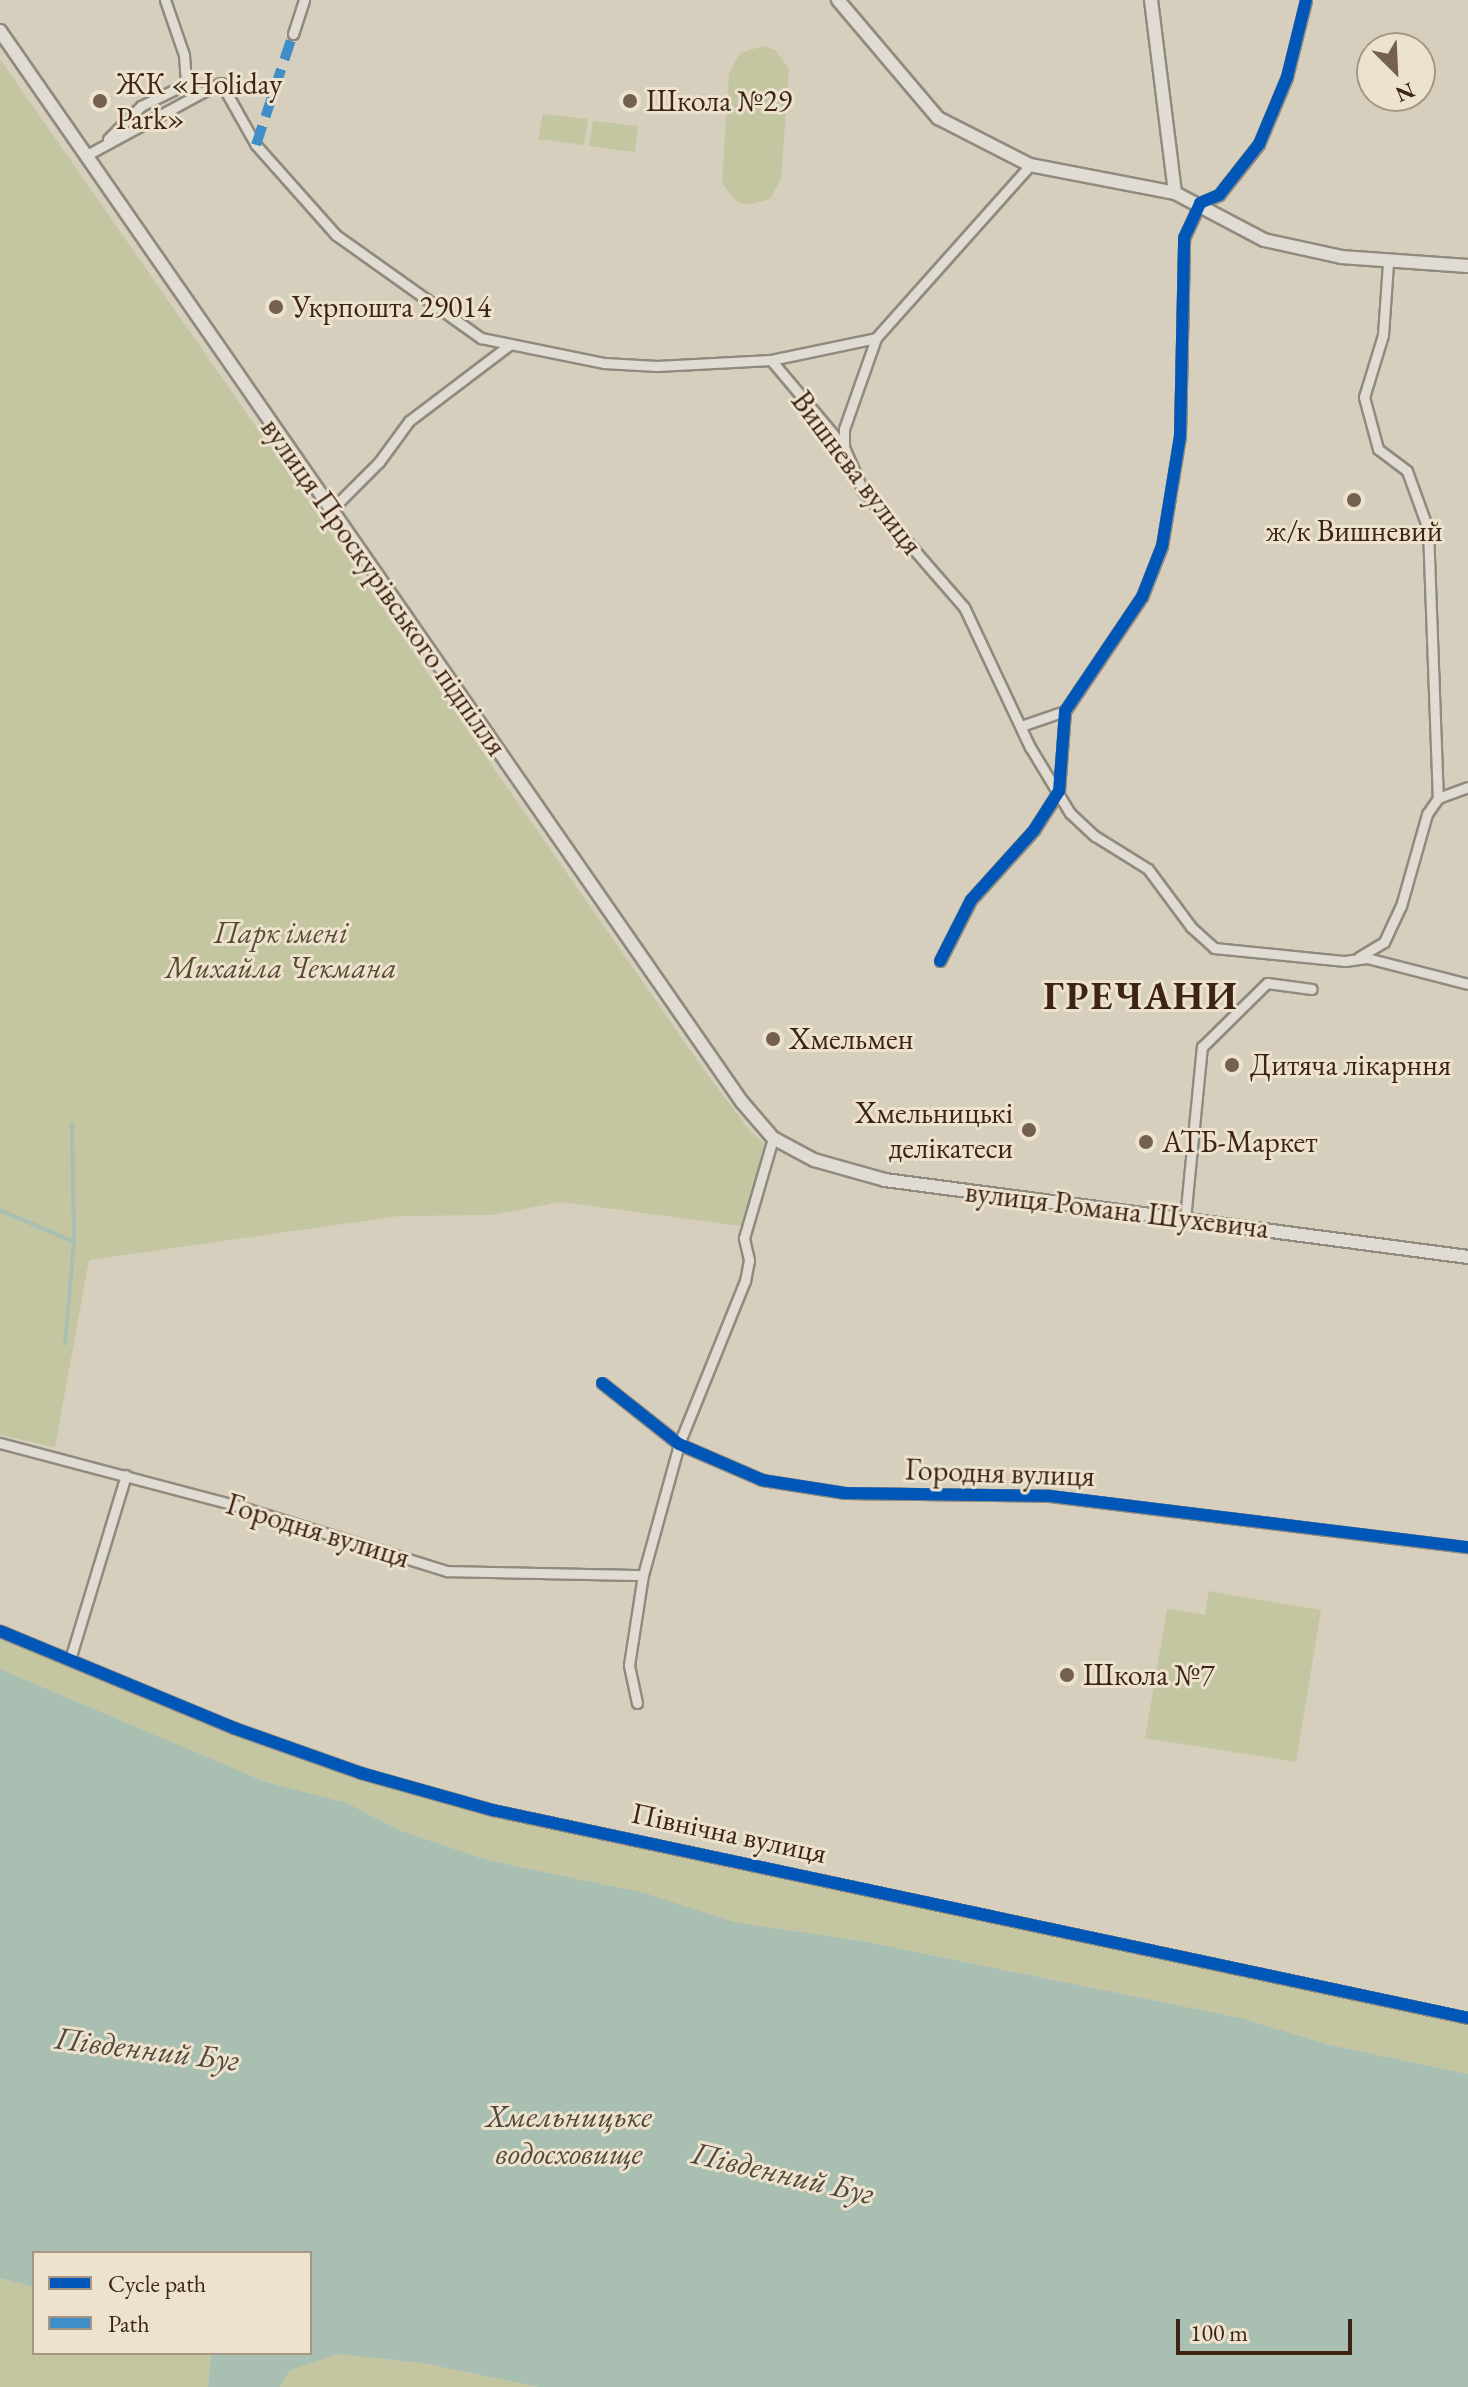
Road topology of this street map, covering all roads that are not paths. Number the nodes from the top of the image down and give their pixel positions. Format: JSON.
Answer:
{"nodes":[{"id":1,"x":165,"y":0,"type":"edge"},
{"id":2,"x":304,"y":0,"type":"edge"},
{"id":3,"x":838,"y":0,"type":"edge"},
{"id":4,"x":1151,"y":0,"type":"edge"},
{"id":5,"x":1306,"y":0,"type":"edge"},
{"id":6,"x":0,"y":31,"type":"edge"},
{"id":7,"x":293,"y":34,"type":"dead end"},
{"id":8,"x":186,"y":84,"type":"junction"},
{"id":9,"x":201,"y":93,"type":"junction"},
{"id":10,"x":105,"y":142,"type":"junction"},
{"id":11,"x":85,"y":156,"type":"junction"},
{"id":12,"x":1030,"y":165,"type":"junction"},
{"id":13,"x":1175,"y":193,"type":"junction"},
{"id":14,"x":1200,"y":203,"type":"junction"},
{"id":15,"x":1388,"y":263,"type":"junction"},
{"id":16,"x":1468,"y":266,"type":"edge"},
{"id":17,"x":876,"y":338,"type":"junction"},
{"id":18,"x":509,"y":345,"type":"junction"},
{"id":19,"x":771,"y":360,"type":"junction"},
{"id":20,"x":844,"y":447,"type":"junction"},
{"id":21,"x":331,"y":510,"type":"junction"},
{"id":22,"x":1065,"y":711,"type":"junction"},
{"id":23,"x":1024,"y":725,"type":"junction"},
{"id":24,"x":1468,"y":787,"type":"edge"},
{"id":25,"x":1059,"y":791,"type":"junction"},
{"id":26,"x":1438,"y":798,"type":"junction"},
{"id":27,"x":940,"y":961,"type":"dead end"},
{"id":28,"x":1345,"y":961,"type":"junction"},
{"id":29,"x":1468,"y":984,"type":"edge"},
{"id":30,"x":1312,"y":989,"type":"dead end"},
{"id":31,"x":773,"y":1138,"type":"junction"},
{"id":32,"x":1185,"y":1219,"type":"junction"},
{"id":33,"x":1468,"y":1257,"type":"edge"},
{"id":34,"x":602,"y":1383,"type":"dead end"},
{"id":35,"x":0,"y":1443,"type":"edge"},
{"id":36,"x":679,"y":1444,"type":"junction"},
{"id":37,"x":126,"y":1475,"type":"junction"},
{"id":38,"x":1468,"y":1547,"type":"edge"},
{"id":39,"x":643,"y":1575,"type":"junction"},
{"id":40,"x":0,"y":1631,"type":"edge"},
{"id":41,"x":71,"y":1656,"type":"junction"},
{"id":42,"x":637,"y":1703,"type":"dead end"},
{"id":43,"x":1468,"y":2018,"type":"edge"}],
"edges":[{"from":1,"to":8,"type":"street"},
{"from":2,"to":7,"type":"street"},
{"from":3,"to":12,"type":"main road"},
{"from":4,"to":13,"type":"main road"},
{"from":5,"to":14,"type":"street"},
{"from":6,"to":11,"type":"main road","name":"вулиця Проскурівського підпілля"},
{"from":8,"to":9,"type":"street","name":"Вишнева вулиця"},
{"from":8,"to":10,"type":"street"},
{"from":9,"to":10,"type":"street"},
{"from":9,"to":18,"type":"street","name":"Вишнева вулиця"},
{"from":10,"to":11,"type":"street"},
{"from":11,"to":21,"type":"main road","name":"вулиця Проскурівського підпілля"},
{"from":12,"to":13,"type":"main road"},
{"from":12,"to":17,"type":"street"},
{"from":13,"to":14,"type":"main road"},
{"from":14,"to":15,"type":"main road"},
{"from":14,"to":22,"type":"street"},
{"from":15,"to":16,"type":"main road"},
{"from":15,"to":26,"type":"street"},
{"from":17,"to":19,"type":"street","name":"Вишнева вулиця"},
{"from":17,"to":20,"type":"street"},
{"from":18,"to":19,"type":"street","name":"Вишнева вулиця"},
{"from":18,"to":21,"type":"street"},
{"from":19,"to":20,"type":"street","name":"Вишнева вулиця"},
{"from":20,"to":23,"type":"street","name":"Вишнева вулиця"},
{"from":21,"to":31,"type":"main road","name":"вулиця Проскурівського підпілля"},
{"from":22,"to":23,"type":"street"},
{"from":22,"to":25,"type":"street"},
{"from":23,"to":25,"type":"street","name":"Вишнева вулиця"},
{"from":24,"to":26,"type":"street"},
{"from":25,"to":27,"type":"street"},
{"from":25,"to":28,"type":"street","name":"Вишнева вулиця"},
{"from":26,"to":28,"type":"street"},
{"from":28,"to":29,"type":"street","name":"Вишнева вулиця"},
{"from":30,"to":32,"type":"street"},
{"from":31,"to":32,"type":"main road","name":"вулиця Романа Шухевича"},
{"from":31,"to":36,"type":"street"},
{"from":32,"to":33,"type":"main road","name":"вулиця Романа Шухевича"},
{"from":34,"to":36,"type":"street","name":"Городня вулиця"},
{"from":35,"to":37,"type":"street","name":"Городня вулиця"},
{"from":36,"to":38,"type":"street","name":"Городня вулиця"},
{"from":36,"to":39,"type":"street"},
{"from":37,"to":39,"type":"street","name":"Городня вулиця"},
{"from":37,"to":41,"type":"street"},
{"from":39,"to":42,"type":"street"},
{"from":40,"to":41,"type":"street","name":"Північна вулиця"},
{"from":41,"to":43,"type":"street","name":"Північна вулиця"}]}
